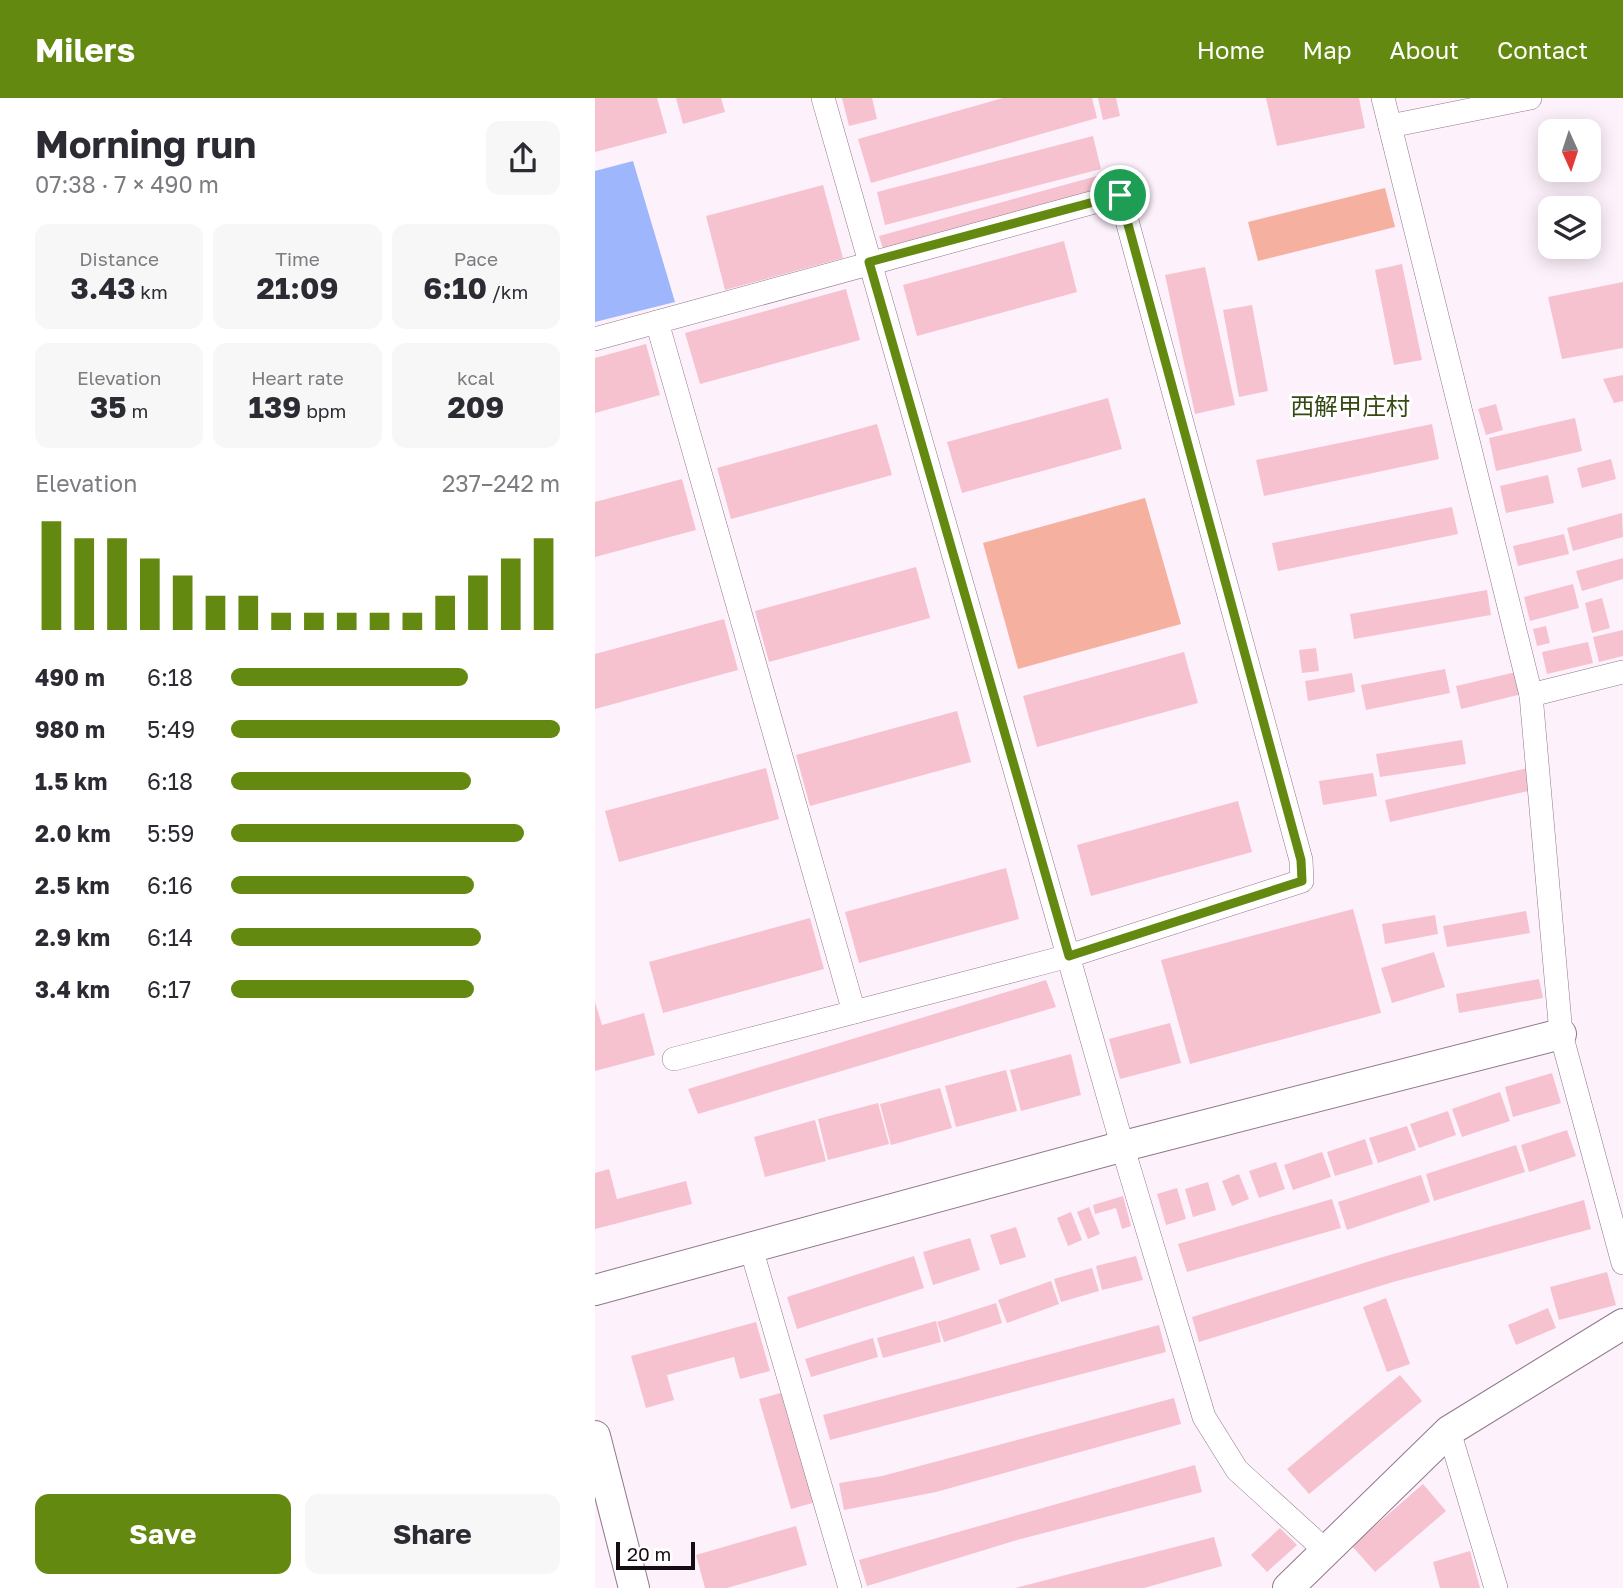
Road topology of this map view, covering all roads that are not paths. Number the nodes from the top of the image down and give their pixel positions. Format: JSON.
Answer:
{"nodes":[{"id":1,"x":823,"y":98,"type":"edge"},
{"id":2,"x":1383,"y":98,"type":"edge"},
{"id":3,"x":1530,"y":98,"type":"edge"},
{"id":4,"x":1390,"y":126,"type":"junction"},
{"id":5,"x":869,"y":262,"type":"junction"},
{"id":6,"x":657,"y":322,"type":"junction"},
{"id":7,"x":595,"y":339,"type":"edge"},
{"id":8,"x":1623,"y":672,"type":"edge"},
{"id":9,"x":1531,"y":695,"type":"junction"},
{"id":10,"x":1069,"y":956,"type":"junction"},
{"id":11,"x":854,"y":1012,"type":"junction"},
{"id":12,"x":1561,"y":1034,"type":"junction"},
{"id":13,"x":674,"y":1059,"type":"dead end"},
{"id":14,"x":1124,"y":1146,"type":"junction"},
{"id":15,"x":751,"y":1248,"type":"junction"},
{"id":16,"x":1623,"y":1263,"type":"edge"},
{"id":17,"x":595,"y":1290,"type":"edge"},
{"id":18,"x":1623,"y":1324,"type":"edge"},
{"id":19,"x":1449,"y":1431,"type":"junction"},
{"id":20,"x":595,"y":1436,"type":"edge"},
{"id":21,"x":1326,"y":1551,"type":"junction"},
{"id":22,"x":634,"y":1588,"type":"edge"},
{"id":23,"x":850,"y":1588,"type":"edge"},
{"id":24,"x":1289,"y":1588,"type":"edge"},
{"id":25,"x":1496,"y":1588,"type":"edge"}],
"edges":[{"from":1,"to":5,"type":"street"},
{"from":2,"to":4,"type":"street"},
{"from":3,"to":4,"type":"street"},
{"from":4,"to":9,"type":"street"},
{"from":5,"to":6,"type":"street"},
{"from":5,"to":10,"type":"street"},
{"from":5,"to":10,"type":"street"},
{"from":6,"to":7,"type":"street"},
{"from":6,"to":11,"type":"street"},
{"from":8,"to":9,"type":"street"},
{"from":9,"to":12,"type":"street"},
{"from":10,"to":11,"type":"street"},
{"from":10,"to":14,"type":"street"},
{"from":11,"to":13,"type":"street"},
{"from":12,"to":14,"type":"street"},
{"from":12,"to":16,"type":"street"},
{"from":14,"to":15,"type":"street"},
{"from":14,"to":21,"type":"street"},
{"from":15,"to":17,"type":"street"},
{"from":15,"to":23,"type":"street"},
{"from":18,"to":19,"type":"street"},
{"from":19,"to":21,"type":"street"},
{"from":19,"to":25,"type":"street"},
{"from":20,"to":22,"type":"street"},
{"from":21,"to":24,"type":"street"}]}
